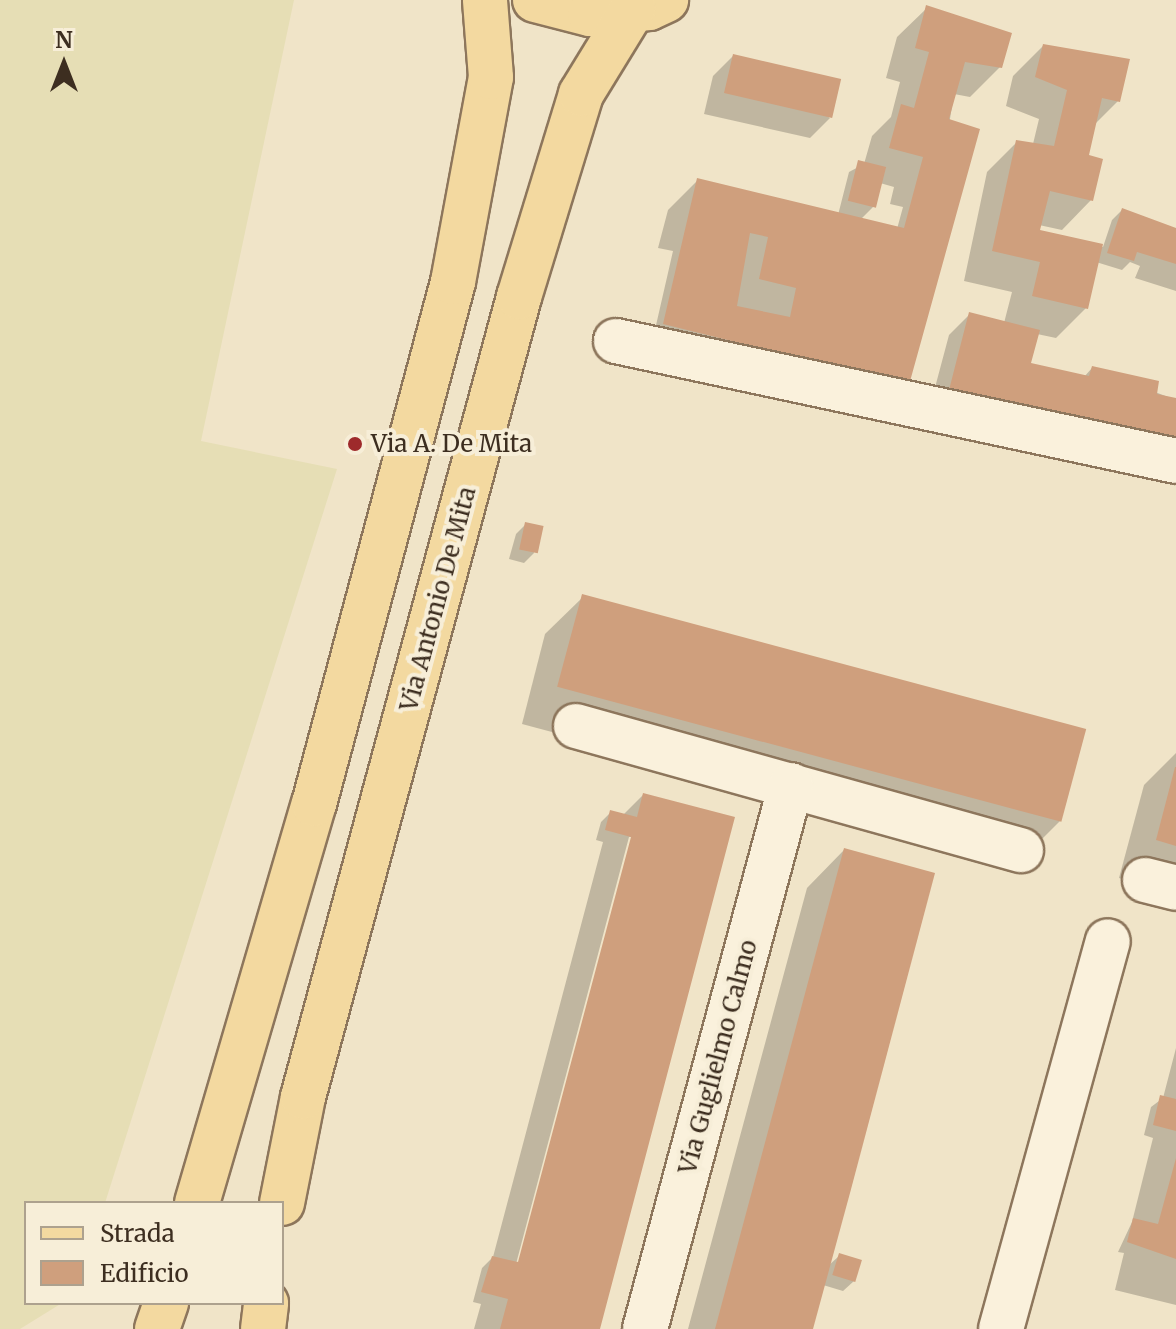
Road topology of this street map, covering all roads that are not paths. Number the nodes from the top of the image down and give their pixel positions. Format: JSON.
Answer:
{"nodes":[{"id":1,"x":485,"y":0,"type":"edge"},
{"id":2,"x":535,"y":0,"type":"edge"},
{"id":3,"x":649,"y":5,"type":"edge"},
{"id":4,"x":616,"y":341,"type":"dead end"},
{"id":5,"x":1176,"y":461,"type":"edge"},
{"id":6,"x":576,"y":726,"type":"dead end"},
{"id":7,"x":791,"y":785,"type":"junction"},
{"id":8,"x":1021,"y":850,"type":"dead end"},
{"id":9,"x":1108,"y":941,"type":"dead end"},
{"id":10,"x":198,"y":1201,"type":"edge"},
{"id":11,"x":282,"y":1201,"type":"edge"},
{"id":12,"x":165,"y":1305,"type":"edge"},
{"id":13,"x":266,"y":1305,"type":"edge"},
{"id":14,"x":157,"y":1329,"type":"edge"},
{"id":15,"x":263,"y":1329,"type":"edge"},
{"id":16,"x":645,"y":1329,"type":"edge"},
{"id":17,"x":1001,"y":1329,"type":"edge"}],
"edges":[{"from":1,"to":10,"type":"main road"},
{"from":2,"to":3,"type":"main road"},
{"from":3,"to":11,"type":"main road","name":"Via Antonio De Mita"},
{"from":4,"to":5,"type":"street"},
{"from":6,"to":7,"type":"street"},
{"from":7,"to":8,"type":"street"},
{"from":7,"to":16,"type":"street","name":"Via Guglielmo Calmo"},
{"from":9,"to":17,"type":"street"},
{"from":12,"to":14,"type":"main road"},
{"from":13,"to":15,"type":"main road"}]}
